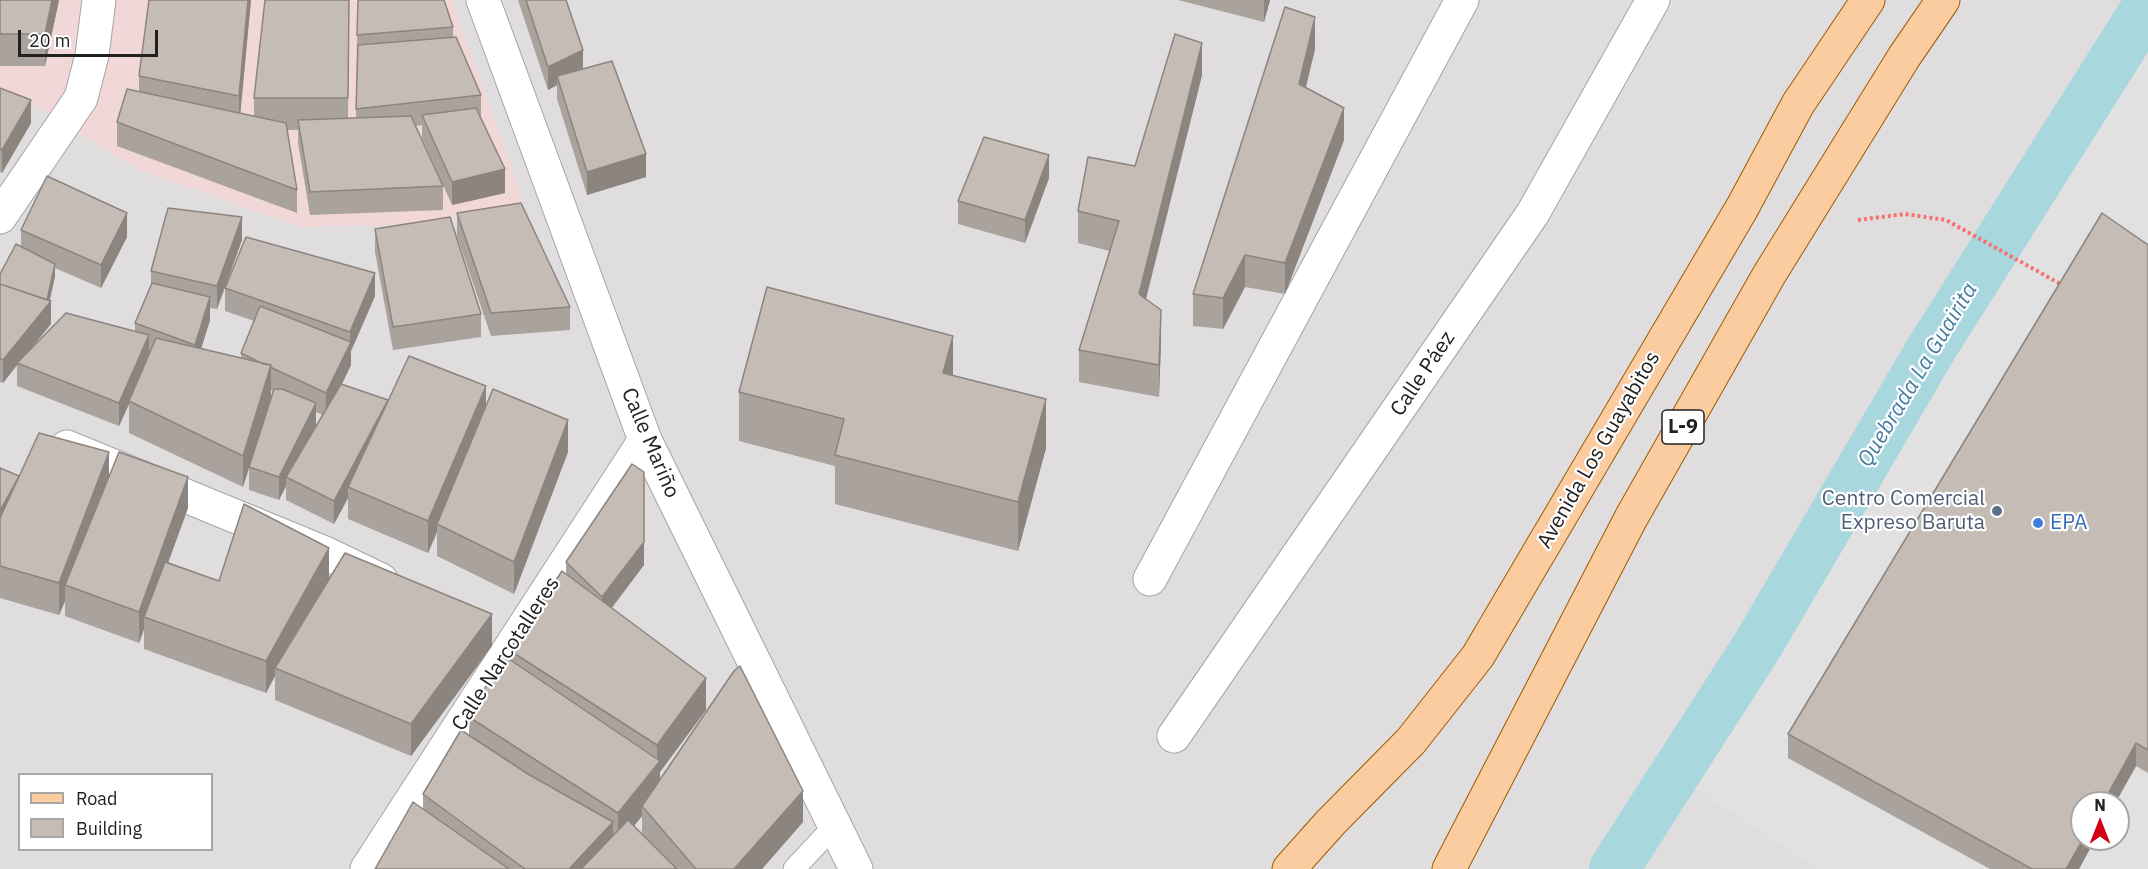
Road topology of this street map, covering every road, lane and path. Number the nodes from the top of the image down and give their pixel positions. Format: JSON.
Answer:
{"nodes":[{"id":1,"x":99,"y":0,"type":"edge"},
{"id":2,"x":483,"y":0,"type":"edge"},
{"id":3,"x":1461,"y":0,"type":"edge"},
{"id":4,"x":1653,"y":0,"type":"edge"},
{"id":5,"x":1868,"y":0,"type":"edge"},
{"id":6,"x":1943,"y":0,"type":"edge"},
{"id":7,"x":0,"y":218,"type":"edge"},
{"id":8,"x":1858,"y":220,"type":"dead end"},
{"id":9,"x":2070,"y":289,"type":"edge"},
{"id":10,"x":48,"y":440,"type":"edge"},
{"id":11,"x":645,"y":440,"type":"junction"},
{"id":12,"x":1149,"y":579,"type":"dead end"},
{"id":13,"x":410,"y":594,"type":"edge"},
{"id":14,"x":482,"y":629,"type":"edge"},
{"id":15,"x":512,"y":644,"type":"junction"},
{"id":16,"x":1174,"y":736,"type":"dead end"},
{"id":17,"x":1483,"y":805,"type":"junction"},
{"id":18,"x":834,"y":826,"type":"junction"},
{"id":19,"x":367,"y":869,"type":"edge"},
{"id":20,"x":794,"y":869,"type":"edge"},
{"id":21,"x":856,"y":869,"type":"edge"},
{"id":22,"x":1289,"y":869,"type":"edge"},
{"id":23,"x":1427,"y":869,"type":"edge"},
{"id":24,"x":1449,"y":869,"type":"edge"}],
"edges":[{"from":1,"to":7,"type":"street"},
{"from":2,"to":11,"type":"street","name":"Calle Mariño"},
{"from":3,"to":12,"type":"street"},
{"from":4,"to":16,"type":"street","name":"Calle Páez"},
{"from":5,"to":22,"type":"main road","name":"Avenida Los Guayabitos"},
{"from":6,"to":17,"type":"main road","number":"L-9"},
{"from":8,"to":9,"type":"path"},
{"from":10,"to":13,"type":"street"},
{"from":11,"to":15,"type":"street","name":"Calle Narcotalleres"},
{"from":11,"to":18,"type":"street","name":"Calle Mariño"},
{"from":14,"to":15,"type":"street"},
{"from":15,"to":19,"type":"street","name":"Calle Narcotalleres"},
{"from":17,"to":23,"type":"main road","number":"L-9"},
{"from":17,"to":24,"type":"main road","number":"L-9"},
{"from":18,"to":20,"type":"lane"},
{"from":18,"to":21,"type":"street","name":"Calle Mariño"}]}
